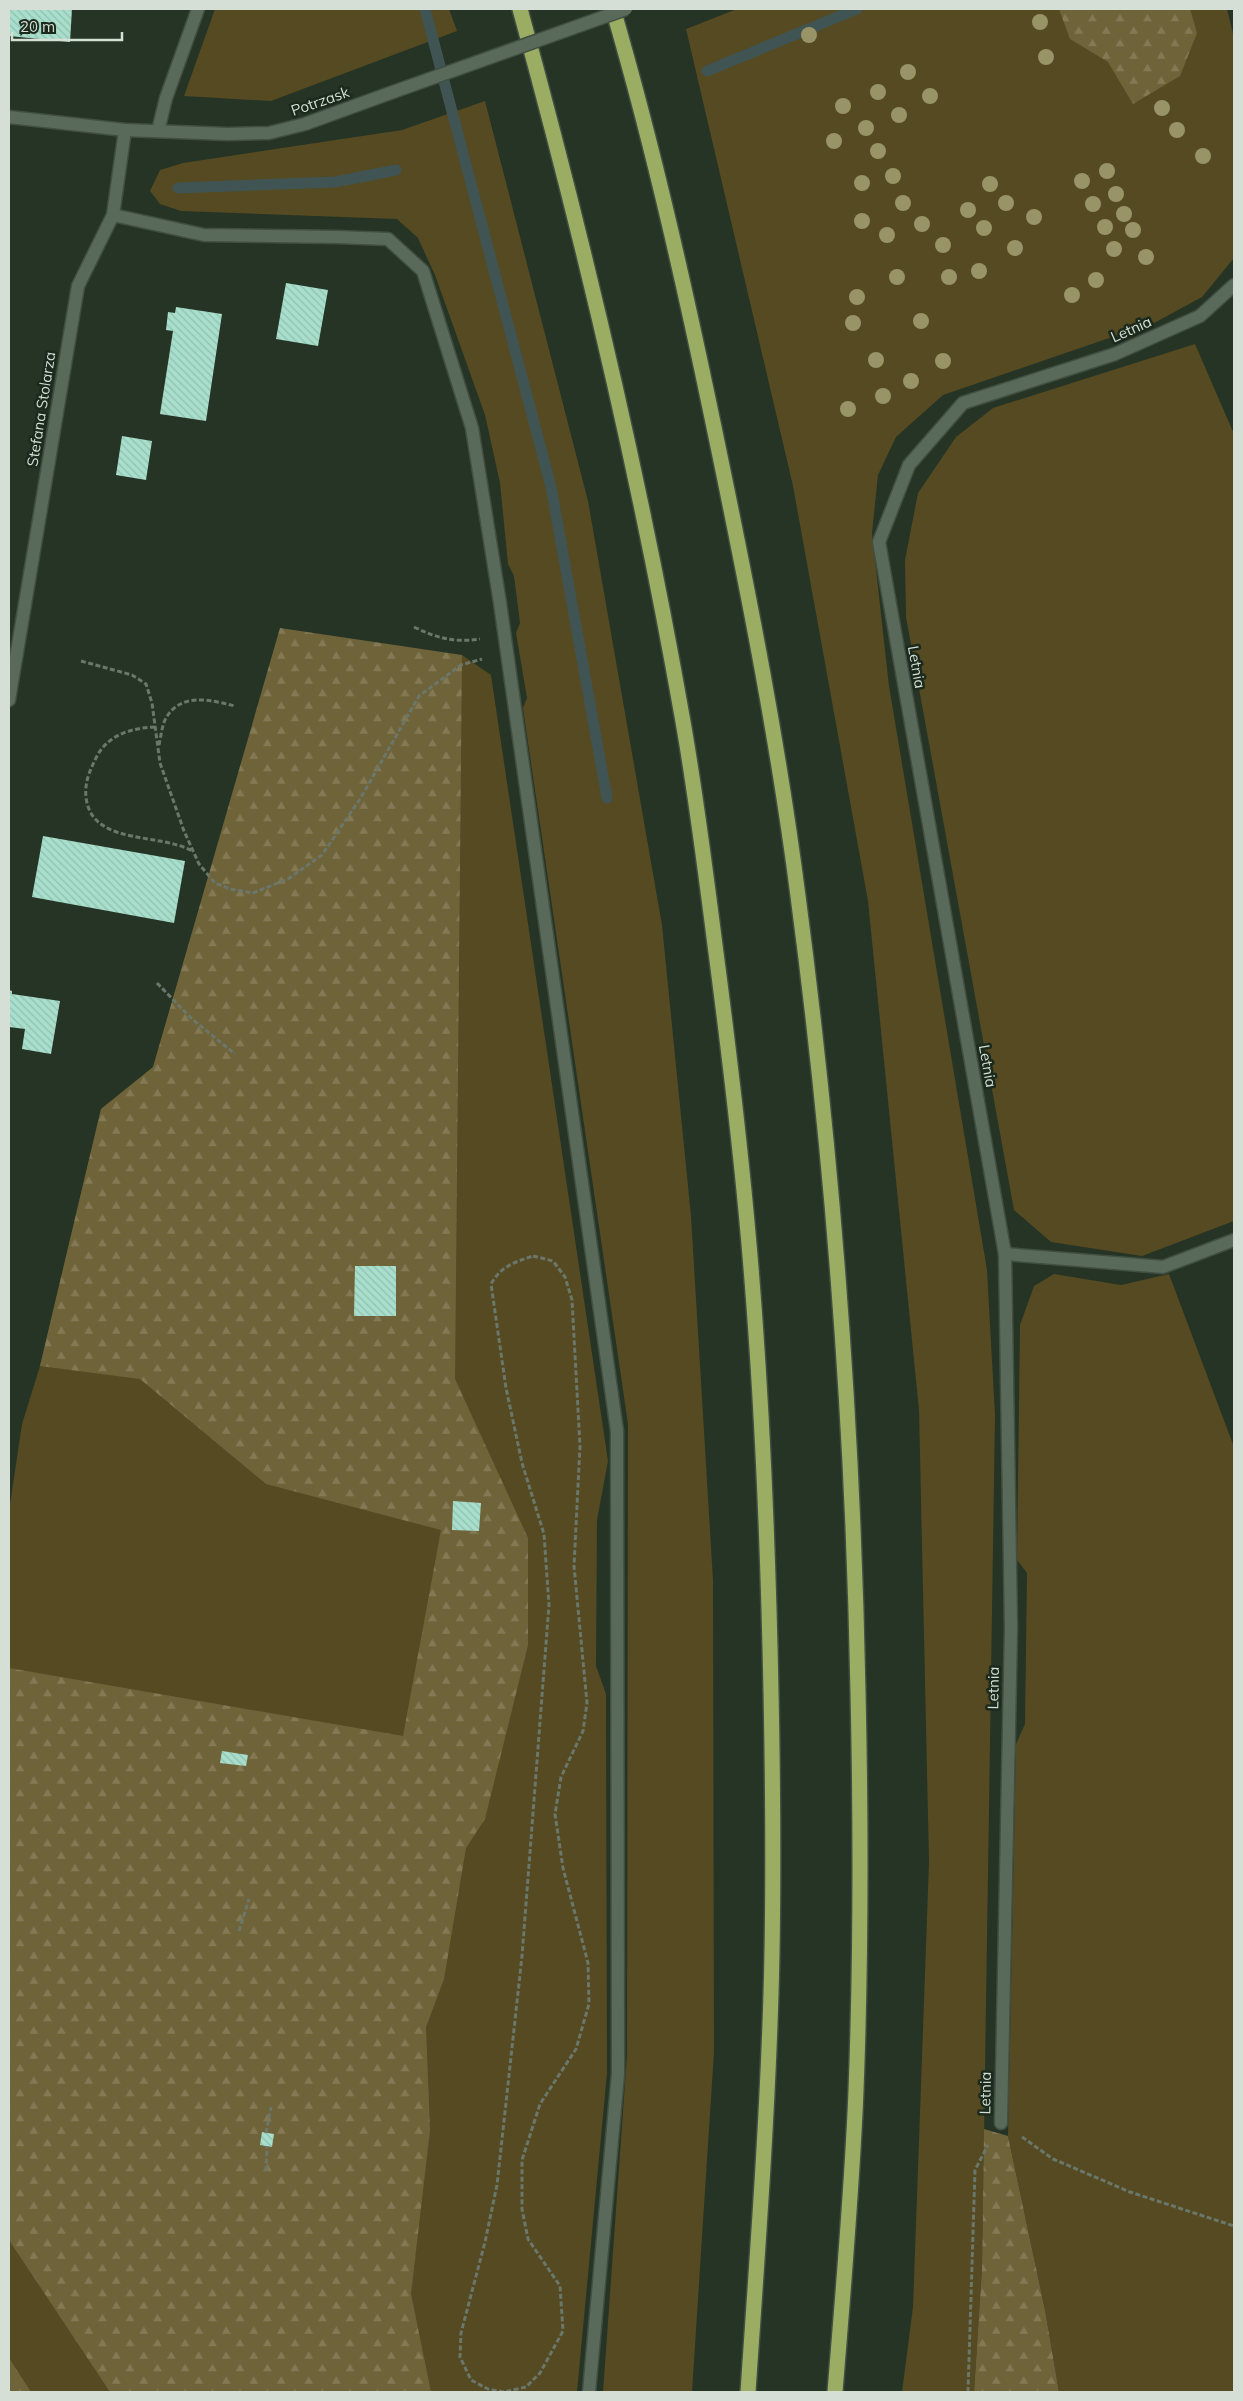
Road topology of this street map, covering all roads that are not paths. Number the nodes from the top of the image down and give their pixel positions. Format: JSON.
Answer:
{"nodes":[{"id":1,"x":198,"y":9,"type":"edge"},
{"id":2,"x":520,"y":9,"type":"edge"},
{"id":3,"x":613,"y":9,"type":"edge"},
{"id":4,"x":626,"y":9,"type":"edge"},
{"id":5,"x":9,"y":117,"type":"edge"},
{"id":6,"x":125,"y":130,"type":"junction"},
{"id":7,"x":158,"y":131,"type":"junction"},
{"id":8,"x":112,"y":215,"type":"junction"},
{"id":9,"x":1234,"y":286,"type":"edge"},
{"id":10,"x":9,"y":700,"type":"edge"},
{"id":11,"x":1234,"y":1240,"type":"edge"},
{"id":12,"x":1006,"y":1254,"type":"junction"},
{"id":13,"x":1001,"y":2123,"type":"road end"},
{"id":14,"x":589,"y":2392,"type":"edge"},
{"id":15,"x":748,"y":2392,"type":"edge"},
{"id":16,"x":835,"y":2392,"type":"edge"}],
"edges":[{"from":1,"to":7,"type":"street"},
{"from":2,"to":15,"type":"highway"},
{"from":3,"to":16,"type":"highway"},
{"from":4,"to":7,"type":"street","name":"Potrzask","bridge":true},
{"from":5,"to":6,"type":"street","name":"Potrzask"},
{"from":6,"to":7,"type":"street","name":"Potrzask"},
{"from":6,"to":8,"type":"street","name":"Stefana Stolarza"},
{"from":8,"to":10,"type":"street","name":"Stefana Stolarza"},
{"from":8,"to":14,"type":"street"},
{"from":9,"to":12,"type":"street","name":"Letnia"},
{"from":11,"to":12,"type":"street"},
{"from":12,"to":13,"type":"street","name":"Letnia"}]}
